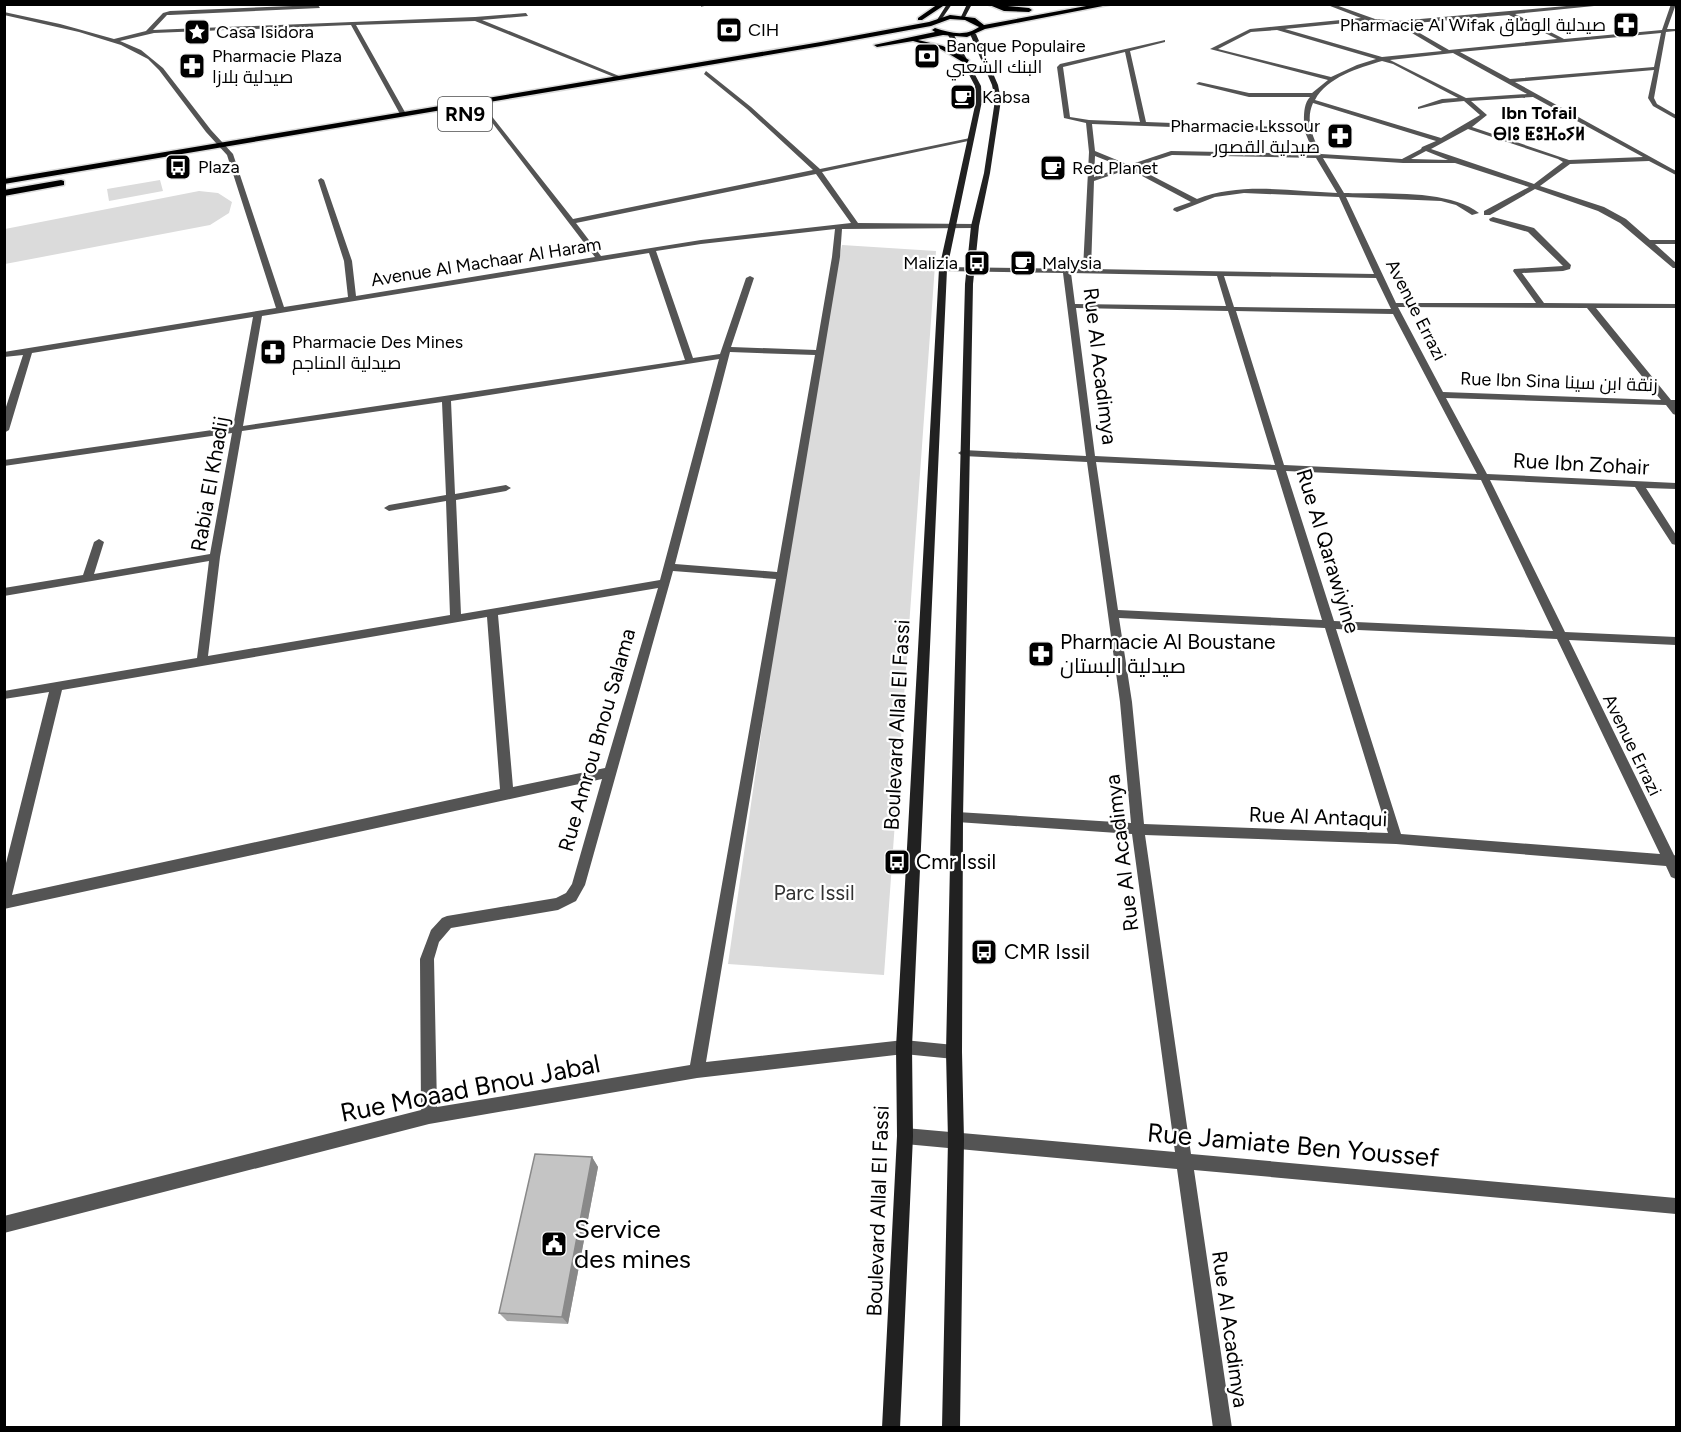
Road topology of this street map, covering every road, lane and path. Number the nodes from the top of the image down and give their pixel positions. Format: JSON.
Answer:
{"nodes":[{"id":1,"x":943,"y":4,"type":"edge"},
{"id":2,"x":950,"y":4,"type":"edge"},
{"id":3,"x":970,"y":4,"type":"edge"},
{"id":4,"x":990,"y":4,"type":"edge"},
{"id":5,"x":1064,"y":4,"type":"edge"},
{"id":6,"x":1110,"y":4,"type":"edge"},
{"id":7,"x":1327,"y":4,"type":"edge"},
{"id":8,"x":1612,"y":4,"type":"edge"},
{"id":9,"x":1674,"y":4,"type":"edge"},
{"id":10,"x":318,"y":7,"type":"dead end"},
{"id":11,"x":1029,"y":10,"type":"junction"},
{"id":12,"x":1510,"y":13,"type":"junction"},
{"id":13,"x":4,"y":15,"type":"edge"},
{"id":14,"x":526,"y":15,"type":"dead end"},
{"id":15,"x":998,"y":15,"type":"dead end"},
{"id":16,"x":989,"y":16,"type":"dead end"},
{"id":17,"x":966,"y":18,"type":"junction"},
{"id":18,"x":475,"y":19,"type":"junction"},
{"id":19,"x":1366,"y":19,"type":"junction"},
{"id":20,"x":939,"y":20,"type":"junction"},
{"id":21,"x":352,"y":23,"type":"junction"},
{"id":22,"x":1398,"y":23,"type":"junction"},
{"id":23,"x":931,"y":24,"type":"junction"},
{"id":24,"x":983,"y":27,"type":"junction"},
{"id":25,"x":1276,"y":28,"type":"junction"},
{"id":26,"x":1677,"y":30,"type":"edge"},
{"id":27,"x":164,"y":31,"type":"junction"},
{"id":28,"x":1664,"y":31,"type":"junction"},
{"id":29,"x":146,"y":32,"type":"junction"},
{"id":30,"x":879,"y":34,"type":"junction"},
{"id":31,"x":947,"y":34,"type":"junction"},
{"id":32,"x":973,"y":34,"type":"junction"},
{"id":33,"x":92,"y":35,"type":"junction"},
{"id":34,"x":901,"y":40,"type":"junction"},
{"id":35,"x":1564,"y":40,"type":"junction"},
{"id":36,"x":1163,"y":41,"type":"dead end"},
{"id":37,"x":114,"y":42,"type":"junction"},
{"id":38,"x":124,"y":45,"type":"junction"},
{"id":39,"x":866,"y":46,"type":"dead end"},
{"id":40,"x":1127,"y":50,"type":"junction"},
{"id":41,"x":1451,"y":51,"type":"junction"},
{"id":42,"x":1383,"y":59,"type":"junction"},
{"id":43,"x":966,"y":62,"type":"junction"},
{"id":44,"x":1657,"y":68,"type":"junction"},
{"id":45,"x":717,"y":71,"type":"dead end"},
{"id":46,"x":706,"y":73,"type":"junction"},
{"id":47,"x":696,"y":75,"type":"dead end"},
{"id":48,"x":621,"y":78,"type":"junction"},
{"id":49,"x":1332,"y":79,"type":"junction"},
{"id":50,"x":1510,"y":81,"type":"junction"},
{"id":51,"x":1199,"y":84,"type":"dead end"},
{"id":52,"x":1534,"y":95,"type":"junction"},
{"id":53,"x":1312,"y":98,"type":"junction"},
{"id":54,"x":1466,"y":100,"type":"junction"},
{"id":55,"x":1420,"y":108,"type":"dead end"},
{"id":56,"x":490,"y":110,"type":"joint"},
{"id":57,"x":475,"y":112,"type":"dead end"},
{"id":58,"x":403,"y":114,"type":"junction"},
{"id":59,"x":1677,"y":117,"type":"edge"},
{"id":60,"x":1089,"y":123,"type":"junction"},
{"id":61,"x":1143,"y":123,"type":"junction"},
{"id":62,"x":1467,"y":127,"type":"junction"},
{"id":63,"x":1307,"y":130,"type":"junction"},
{"id":64,"x":970,"y":140,"type":"junction"},
{"id":65,"x":1440,"y":140,"type":"junction"},
{"id":66,"x":220,"y":146,"type":"junction"},
{"id":67,"x":1424,"y":148,"type":"junction"},
{"id":68,"x":1092,"y":152,"type":"junction"},
{"id":69,"x":233,"y":153,"type":"junction"},
{"id":70,"x":220,"y":156,"type":"dead end"},
{"id":71,"x":1318,"y":156,"type":"junction"},
{"id":72,"x":1651,"y":159,"type":"junction"},
{"id":73,"x":1403,"y":161,"type":"junction"},
{"id":74,"x":1459,"y":162,"type":"junction"},
{"id":75,"x":1568,"y":162,"type":"junction"},
{"id":76,"x":1129,"y":167,"type":"junction"},
{"id":77,"x":818,"y":171,"type":"junction"},
{"id":78,"x":1677,"y":173,"type":"edge"},
{"id":79,"x":321,"y":180,"type":"dead end"},
{"id":80,"x":1091,"y":180,"type":"junction"},
{"id":81,"x":75,"y":181,"type":"dead end"},
{"id":82,"x":4,"y":182,"type":"edge"},
{"id":83,"x":1536,"y":186,"type":"junction"},
{"id":84,"x":4,"y":193,"type":"edge"},
{"id":85,"x":1342,"y":196,"type":"junction"},
{"id":86,"x":1195,"y":201,"type":"junction"},
{"id":87,"x":1177,"y":210,"type":"dead end"},
{"id":88,"x":1490,"y":216,"type":"junction"},
{"id":89,"x":571,"y":222,"type":"junction"},
{"id":90,"x":856,"y":225,"type":"junction"},
{"id":91,"x":839,"y":226,"type":"junction"},
{"id":92,"x":950,"y":226,"type":"junction"},
{"id":93,"x":975,"y":226,"type":"junction"},
{"id":94,"x":1651,"y":242,"type":"junction"},
{"id":95,"x":1677,"y":243,"type":"edge"},
{"id":96,"x":652,"y":250,"type":"junction"},
{"id":97,"x":600,"y":259,"type":"junction"},
{"id":98,"x":1677,"y":266,"type":"edge"},
{"id":99,"x":943,"y":269,"type":"junction"},
{"id":100,"x":969,"y":270,"type":"junction"},
{"id":101,"x":1067,"y":272,"type":"junction"},
{"id":102,"x":1087,"y":272,"type":"junction"},
{"id":103,"x":1220,"y":274,"type":"junction"},
{"id":104,"x":1379,"y":276,"type":"junction"},
{"id":105,"x":750,"y":278,"type":"dead end"},
{"id":106,"x":352,"y":298,"type":"junction"},
{"id":107,"x":1073,"y":306,"type":"junction"},
{"id":108,"x":1542,"y":306,"type":"junction"},
{"id":109,"x":1590,"y":306,"type":"junction"},
{"id":110,"x":1675,"y":307,"type":"edge"},
{"id":111,"x":1231,"y":309,"type":"junction"},
{"id":112,"x":1395,"y":309,"type":"junction"},
{"id":113,"x":281,"y":310,"type":"junction"},
{"id":114,"x":258,"y":314,"type":"junction"},
{"id":115,"x":28,"y":351,"type":"junction"},
{"id":116,"x":725,"y":353,"type":"junction"},
{"id":117,"x":820,"y":353,"type":"junction"},
{"id":118,"x":4,"y":355,"type":"edge"},
{"id":119,"x":689,"y":360,"type":"junction"},
{"id":120,"x":1441,"y":394,"type":"junction"},
{"id":121,"x":446,"y":399,"type":"junction"},
{"id":122,"x":1673,"y":402,"type":"edge"},
{"id":123,"x":1677,"y":412,"type":"edge"},
{"id":124,"x":237,"y":429,"type":"junction"},
{"id":125,"x":4,"y":430,"type":"edge"},
{"id":126,"x":963,"y":453,"type":"junction"},
{"id":127,"x":1091,"y":459,"type":"junction"},
{"id":128,"x":4,"y":463,"type":"edge"},
{"id":129,"x":1281,"y":467,"type":"junction"},
{"id":130,"x":1484,"y":477,"type":"junction"},
{"id":131,"x":1639,"y":485,"type":"junction"},
{"id":132,"x":1677,"y":486,"type":"edge"},
{"id":133,"x":506,"y":488,"type":"dead end"},
{"id":134,"x":452,"y":496,"type":"junction"},
{"id":135,"x":389,"y":508,"type":"dead end"},
{"id":136,"x":99,"y":542,"type":"dead end"},
{"id":137,"x":1677,"y":542,"type":"edge"},
{"id":138,"x":215,"y":557,"type":"junction"},
{"id":139,"x":669,"y":567,"type":"junction"},
{"id":140,"x":781,"y":576,"type":"junction"},
{"id":141,"x":87,"y":578,"type":"junction"},
{"id":142,"x":664,"y":583,"type":"junction"},
{"id":143,"x":4,"y":592,"type":"edge"},
{"id":144,"x":492,"y":610,"type":"junction"},
{"id":145,"x":1113,"y":614,"type":"junction"},
{"id":146,"x":456,"y":616,"type":"junction"},
{"id":147,"x":1330,"y":625,"type":"junction"},
{"id":148,"x":1560,"y":636,"type":"junction"},
{"id":149,"x":1677,"y":641,"type":"edge"},
{"id":150,"x":202,"y":660,"type":"junction"},
{"id":151,"x":57,"y":686,"type":"junction"},
{"id":152,"x":4,"y":695,"type":"edge"},
{"id":153,"x":610,"y":772,"type":"junction"},
{"id":154,"x":507,"y":793,"type":"junction"},
{"id":155,"x":957,"y":817,"type":"junction"},
{"id":156,"x":1138,"y":829,"type":"junction"},
{"id":157,"x":1396,"y":839,"type":"junction"},
{"id":158,"x":1674,"y":865,"type":"edge"},
{"id":159,"x":4,"y":902,"type":"edge"},
{"id":160,"x":904,"y":1047,"type":"junction"},
{"id":161,"x":954,"y":1052,"type":"junction"},
{"id":162,"x":697,"y":1071,"type":"junction"},
{"id":163,"x":429,"y":1116,"type":"junction"},
{"id":164,"x":905,"y":1136,"type":"junction"},
{"id":165,"x":956,"y":1140,"type":"junction"},
{"id":166,"x":1185,"y":1160,"type":"junction"},
{"id":167,"x":1677,"y":1206,"type":"edge"},
{"id":168,"x":4,"y":1226,"type":"edge"},
{"id":169,"x":891,"y":1428,"type":"edge"},
{"id":170,"x":951,"y":1428,"type":"edge"},
{"id":171,"x":1223,"y":1428,"type":"edge"}],
"edges":[{"from":1,"to":30,"type":"main road"},
{"from":2,"to":20,"type":"main road"},
{"from":3,"to":17,"type":"main road"},
{"from":4,"to":11,"type":"main road"},
{"from":5,"to":11,"type":"main road"},
{"from":6,"to":24,"type":"main road"},
{"from":7,"to":19,"type":"street"},
{"from":8,"to":12,"type":"street"},
{"from":9,"to":28,"type":"street"},
{"from":10,"to":29,"type":"street"},
{"from":11,"to":15,"type":"main road"},
{"from":12,"to":22,"type":"street"},
{"from":12,"to":35,"type":"street"},
{"from":13,"to":33,"type":"street"},
{"from":14,"to":18,"type":"street"},
{"from":16,"to":17,"type":"main road","number":"RN9"},
{"from":17,"to":20,"type":"main road","number":"RN9"},
{"from":17,"to":24,"type":"main road"},
{"from":18,"to":21,"type":"street"},
{"from":18,"to":48,"type":"street"},
{"from":19,"to":22,"type":"street"},
{"from":19,"to":25,"type":"street"},
{"from":20,"to":23,"type":"main road","number":"RN9"},
{"from":21,"to":27,"type":"street"},
{"from":21,"to":58,"type":"street"},
{"from":22,"to":41,"type":"street"},
{"from":23,"to":30,"type":"main road","number":"RN9"},
{"from":23,"to":31,"type":"main road"},
{"from":24,"to":32,"type":"main road"},
{"from":25,"to":42,"type":"street"},
{"from":25,"to":49,"type":"street"},
{"from":26,"to":28,"type":"street"},
{"from":27,"to":29,"type":"street"},
{"from":27,"to":38,"type":"street"},
{"from":28,"to":35,"type":"street"},
{"from":28,"to":44,"type":"street"},
{"from":29,"to":33,"type":"street"},
{"from":29,"to":37,"type":"street"},
{"from":30,"to":48,"type":"main road","number":"RN9"},
{"from":31,"to":32,"type":"main road"},
{"from":31,"to":34,"type":"main road"},
{"from":31,"to":43,"type":"main road","name":"Boulevard Allal El Fassi"},
{"from":32,"to":93,"type":"main road"},
{"from":33,"to":37,"type":"street"},
{"from":34,"to":39,"type":"main road"},
{"from":34,"to":43,"type":"main road"},
{"from":35,"to":41,"type":"street"},
{"from":36,"to":40,"type":"street"},
{"from":37,"to":38,"type":"street"},
{"from":38,"to":66,"type":"street"},
{"from":40,"to":60,"type":"street"},
{"from":40,"to":61,"type":"street"},
{"from":41,"to":42,"type":"street"},
{"from":41,"to":50,"type":"street"},
{"from":42,"to":49,"type":"street"},
{"from":42,"to":54,"type":"street"},
{"from":43,"to":64,"type":"main road","name":"Boulevard Allal El Fassi"},
{"from":44,"to":50,"type":"street"},
{"from":44,"to":59,"type":"street"},
{"from":45,"to":46,"type":"main road"},
{"from":46,"to":47,"type":"main road"},
{"from":46,"to":77,"type":"street"},
{"from":48,"to":58,"type":"main road","number":"RN9"},
{"from":49,"to":53,"type":"street"},
{"from":50,"to":52,"type":"street"},
{"from":51,"to":53,"type":"street"},
{"from":52,"to":54,"type":"street"},
{"from":52,"to":72,"type":"street"},
{"from":53,"to":63,"type":"street","name":"Avenue Errazi"},
{"from":53,"to":65,"type":"street"},
{"from":54,"to":55,"type":"street"},
{"from":54,"to":62,"type":"street"},
{"from":56,"to":57,"type":"main road","number":"RN9"},
{"from":56,"to":89,"type":"street"},
{"from":58,"to":66,"type":"main road","number":"RN9"},
{"from":60,"to":61,"type":"street"},
{"from":60,"to":68,"type":"street"},
{"from":61,"to":63,"type":"street"},
{"from":62,"to":65,"type":"street"},
{"from":62,"to":75,"type":"street"},
{"from":63,"to":71,"type":"street","name":"Avenue Errazi"},
{"from":64,"to":77,"type":"street"},
{"from":64,"to":92,"type":"main road","name":"Boulevard Allal El Fassi"},
{"from":65,"to":67,"type":"street"},
{"from":66,"to":69,"type":"street"},
{"from":66,"to":82,"type":"main road","number":"RN9"},
{"from":67,"to":73,"type":"street"},
{"from":67,"to":74,"type":"street"},
{"from":68,"to":76,"type":"street"},
{"from":68,"to":80,"type":"street"},
{"from":69,"to":70,"type":"main road"},
{"from":69,"to":113,"type":"street"},
{"from":71,"to":73,"type":"street"},
{"from":71,"to":76,"type":"street"},
{"from":71,"to":85,"type":"street","name":"Avenue Errazi"},
{"from":72,"to":75,"type":"street"},
{"from":72,"to":78,"type":"street"},
{"from":73,"to":74,"type":"street"},
{"from":74,"to":83,"type":"street"},
{"from":75,"to":83,"type":"street"},
{"from":76,"to":80,"type":"street"},
{"from":76,"to":86,"type":"street"},
{"from":77,"to":89,"type":"street"},
{"from":77,"to":90,"type":"street"},
{"from":79,"to":106,"type":"street"},
{"from":80,"to":102,"type":"street"},
{"from":81,"to":84,"type":"main road"},
{"from":83,"to":88,"type":"street"},
{"from":83,"to":94,"type":"street"},
{"from":85,"to":86,"type":"street"},
{"from":85,"to":88,"type":"street"},
{"from":85,"to":104,"type":"street","name":"Avenue Errazi"},
{"from":86,"to":87,"type":"street"},
{"from":88,"to":108,"type":"street"},
{"from":89,"to":97,"type":"street"},
{"from":90,"to":91,"type":"street","name":"Avenue Al Machaar Al Haram"},
{"from":90,"to":92,"type":"street","name":"Avenue Al Machaar Al Haram"},
{"from":91,"to":96,"type":"street","name":"Avenue Al Machaar Al Haram"},
{"from":91,"to":117,"type":"street"},
{"from":92,"to":93,"type":"street","name":"Avenue Al Machaar Al Haram"},
{"from":92,"to":99,"type":"main road","name":"Boulevard Allal El Fassi"},
{"from":93,"to":100,"type":"main road"},
{"from":94,"to":95,"type":"street"},
{"from":94,"to":98,"type":"street"},
{"from":96,"to":97,"type":"street","name":"Avenue Al Machaar Al Haram"},
{"from":96,"to":119,"type":"street"},
{"from":97,"to":106,"type":"street","name":"Avenue Al Machaar Al Haram"},
{"from":99,"to":100,"type":"street"},
{"from":99,"to":160,"type":"main road","name":"Boulevard Allal El Fassi"},
{"from":100,"to":101,"type":"street"},
{"from":100,"to":126,"type":"main road"},
{"from":101,"to":102,"type":"street"},
{"from":101,"to":107,"type":"street","name":"Rue Al Acadimya"},
{"from":102,"to":103,"type":"street"},
{"from":103,"to":104,"type":"street"},
{"from":103,"to":111,"type":"street","name":"Rue Al Qarawiyine"},
{"from":104,"to":112,"type":"street","name":"Avenue Errazi"},
{"from":105,"to":116,"type":"street","name":"Rue Amrou Bnou Salama"},
{"from":106,"to":113,"type":"street","name":"Avenue Al Machaar Al Haram"},
{"from":107,"to":111,"type":"street"},
{"from":107,"to":127,"type":"street","name":"Rue Al Acadimya"},
{"from":108,"to":109,"type":"street"},
{"from":108,"to":112,"type":"street"},
{"from":109,"to":110,"type":"street"},
{"from":109,"to":122,"type":"street"},
{"from":111,"to":112,"type":"street"},
{"from":111,"to":129,"type":"street","name":"Rue Al Qarawiyine"},
{"from":112,"to":120,"type":"street","name":"Avenue Errazi"},
{"from":113,"to":114,"type":"street","name":"Avenue Al Machaar Al Haram"},
{"from":114,"to":115,"type":"street","name":"Avenue Al Machaar Al Haram"},
{"from":114,"to":124,"type":"street","name":"Rabia El Khadij"},
{"from":115,"to":118,"type":"street","name":"Avenue Al Machaar Al Haram"},
{"from":115,"to":125,"type":"street"},
{"from":116,"to":117,"type":"street"},
{"from":116,"to":119,"type":"street"},
{"from":116,"to":139,"type":"street","name":"Rue Amrou Bnou Salama"},
{"from":117,"to":140,"type":"street"},
{"from":119,"to":121,"type":"street"},
{"from":120,"to":122,"type":"street","name":"Rue Ibn Sina زنقة ابن سينا"},
{"from":120,"to":130,"type":"street","name":"Avenue Errazi"},
{"from":121,"to":124,"type":"street"},
{"from":121,"to":134,"type":"street"},
{"from":122,"to":123,"type":"street"},
{"from":124,"to":128,"type":"street"},
{"from":124,"to":138,"type":"street","name":"Rabia El Khadij"},
{"from":126,"to":127,"type":"street","name":"Rue Ibn Zohair"},
{"from":126,"to":155,"type":"main road"},
{"from":127,"to":129,"type":"street","name":"Rue Ibn Zohair"},
{"from":127,"to":145,"type":"street","name":"Rue Al Acadimya"},
{"from":129,"to":130,"type":"street","name":"Rue Ibn Zohair"},
{"from":129,"to":147,"type":"street","name":"Rue Al Qarawiyine"},
{"from":130,"to":131,"type":"street","name":"Rue Ibn Zohair"},
{"from":130,"to":148,"type":"street","name":"Avenue Errazi"},
{"from":131,"to":132,"type":"street","name":"Rue Ibn Zohair"},
{"from":131,"to":137,"type":"street"},
{"from":133,"to":134,"type":"street"},
{"from":134,"to":135,"type":"street"},
{"from":134,"to":146,"type":"street"},
{"from":136,"to":141,"type":"street"},
{"from":138,"to":141,"type":"street"},
{"from":138,"to":150,"type":"street","name":"Rabia El Khadij"},
{"from":139,"to":140,"type":"street"},
{"from":139,"to":142,"type":"street","name":"Rue Amrou Bnou Salama"},
{"from":140,"to":162,"type":"street"},
{"from":141,"to":143,"type":"street"},
{"from":142,"to":144,"type":"street"},
{"from":142,"to":153,"type":"street","name":"Rue Amrou Bnou Salama"},
{"from":144,"to":146,"type":"street"},
{"from":144,"to":154,"type":"street"},
{"from":145,"to":147,"type":"street"},
{"from":145,"to":156,"type":"street","name":"Rue Al Acadimya"},
{"from":146,"to":150,"type":"street"},
{"from":147,"to":148,"type":"street"},
{"from":147,"to":157,"type":"street","name":"Rue Al Qarawiyine"},
{"from":148,"to":149,"type":"street"},
{"from":148,"to":158,"type":"street","name":"Avenue Errazi"},
{"from":150,"to":151,"type":"street"},
{"from":151,"to":152,"type":"street"},
{"from":151,"to":159,"type":"street"},
{"from":153,"to":154,"type":"street"},
{"from":153,"to":163,"type":"street","name":"Rue Amrou Bnou Salama"},
{"from":154,"to":159,"type":"street"},
{"from":155,"to":156,"type":"street","name":"Rue Al Antaqui"},
{"from":155,"to":161,"type":"main road"},
{"from":156,"to":157,"type":"street","name":"Rue Al Antaqui"},
{"from":156,"to":166,"type":"street","name":"Rue Al Acadimya"},
{"from":157,"to":158,"type":"street","name":"Rue Al Antaqui"},
{"from":160,"to":161,"type":"street","name":"Rue Moaad Bnou Jabal"},
{"from":160,"to":162,"type":"street","name":"Rue Moaad Bnou Jabal"},
{"from":160,"to":164,"type":"main road","name":"Boulevard Allal El Fassi"},
{"from":161,"to":165,"type":"main road"},
{"from":162,"to":163,"type":"street","name":"Rue Moaad Bnou Jabal"},
{"from":163,"to":168,"type":"street","name":"Rue Moaad Bnou Jabal"},
{"from":164,"to":165,"type":"street","name":"Rue Jamiate Ben Youssef"},
{"from":164,"to":169,"type":"main road","name":"Boulevard Allal El Fassi"},
{"from":165,"to":166,"type":"street","name":"Rue Jamiate Ben Youssef"},
{"from":165,"to":170,"type":"main road"},
{"from":166,"to":167,"type":"street","name":"Rue Jamiate Ben Youssef"},
{"from":166,"to":171,"type":"street","name":"Rue Al Acadimya"}]}
